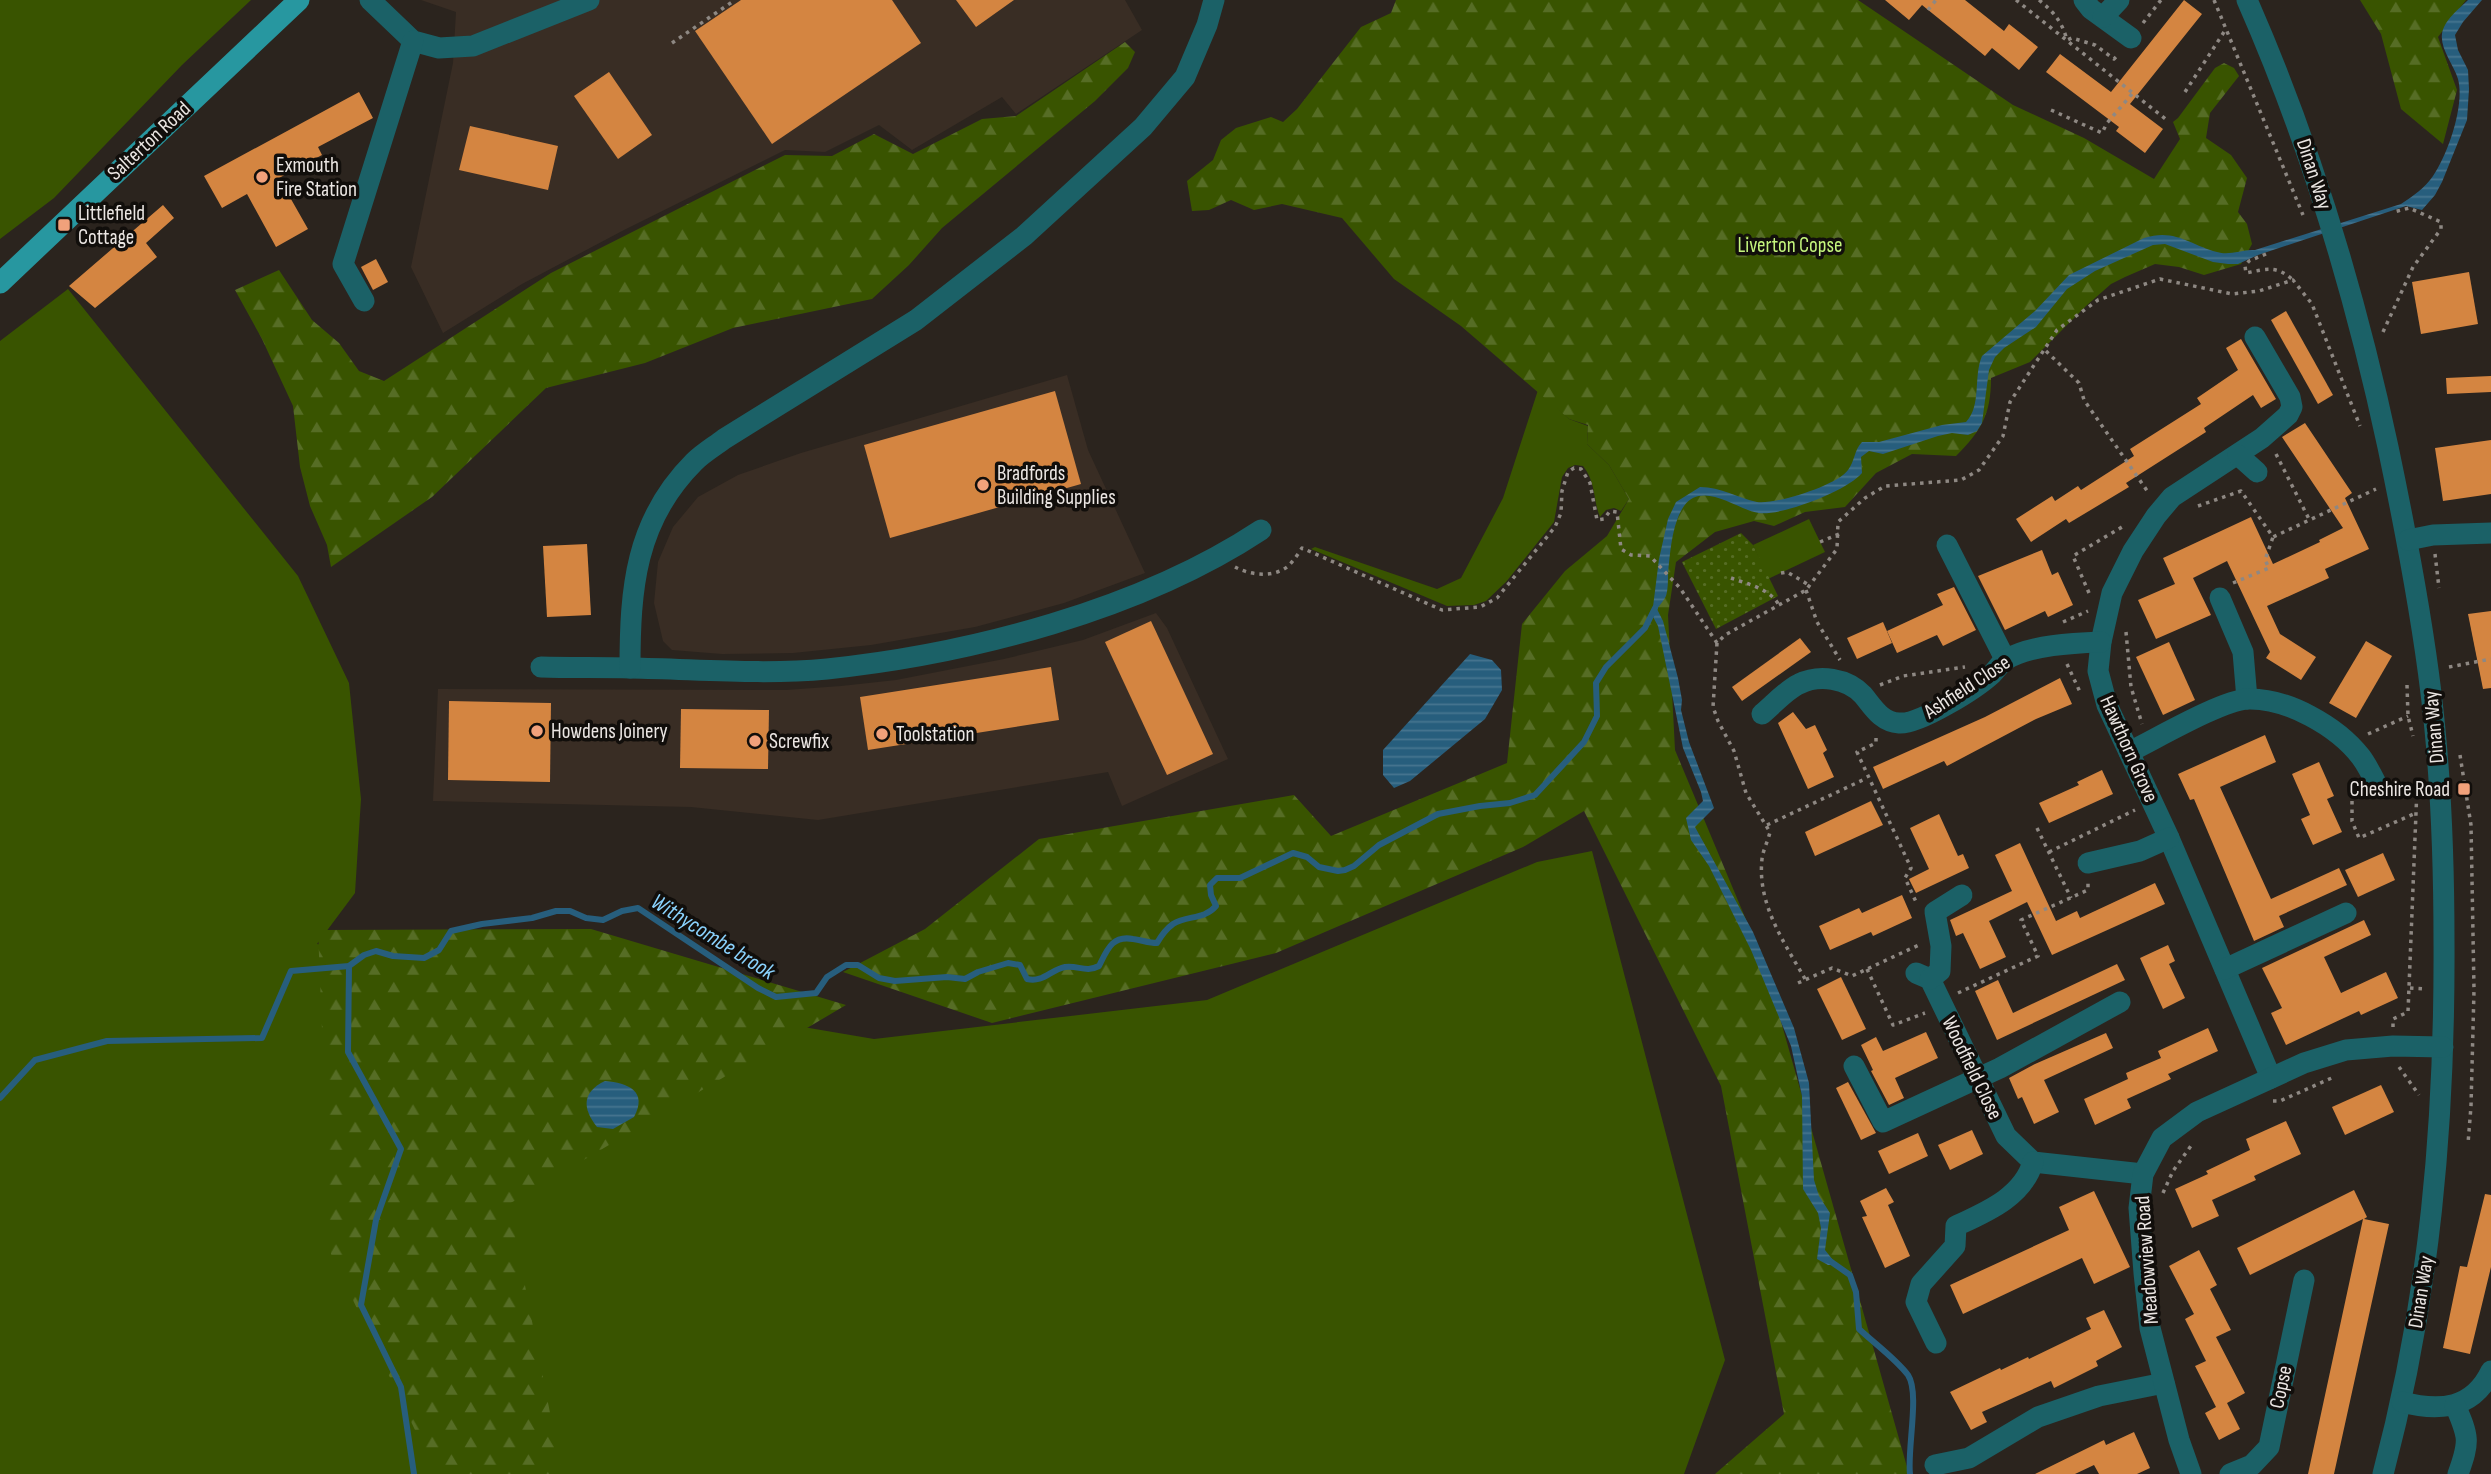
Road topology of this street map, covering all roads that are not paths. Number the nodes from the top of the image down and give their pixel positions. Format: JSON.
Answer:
{"nodes":[{"id":1,"x":299,"y":0,"type":"edge"},
{"id":2,"x":370,"y":0,"type":"edge"},
{"id":3,"x":589,"y":0,"type":"edge"},
{"id":4,"x":1214,"y":0,"type":"edge"},
{"id":5,"x":2084,"y":0,"type":"edge"},
{"id":6,"x":2119,"y":0,"type":"edge"},
{"id":7,"x":2247,"y":0,"type":"edge"},
{"id":8,"x":2103,"y":17,"type":"junction"},
{"id":9,"x":2131,"y":38,"type":"dead end"},
{"id":10,"x":413,"y":41,"type":"junction"},
{"id":11,"x":0,"y":283,"type":"edge"},
{"id":12,"x":364,"y":301,"type":"dead end"},
{"id":13,"x":2255,"y":337,"type":"dead end"},
{"id":14,"x":2238,"y":454,"type":"junction"},
{"id":15,"x":2257,"y":472,"type":"dead end"},
{"id":16,"x":1261,"y":530,"type":"dead end"},
{"id":17,"x":2491,"y":533,"type":"edge"},
{"id":18,"x":2408,"y":540,"type":"junction"},
{"id":19,"x":1947,"y":545,"type":"dead end"},
{"id":20,"x":2220,"y":598,"type":"road end"},
{"id":21,"x":2101,"y":642,"type":"junction"},
{"id":22,"x":2005,"y":659,"type":"junction"},
{"id":23,"x":541,"y":667,"type":"dead end"},
{"id":24,"x":630,"y":668,"type":"junction"},
{"id":25,"x":2247,"y":699,"type":"junction"},
{"id":26,"x":1762,"y":714,"type":"dead end"},
{"id":27,"x":2129,"y":752,"type":"junction"},
{"id":28,"x":2377,"y":785,"type":"dead end"},
{"id":29,"x":2169,"y":838,"type":"junction"},
{"id":30,"x":2088,"y":863,"type":"road end"},
{"id":31,"x":1962,"y":895,"type":"dead end"},
{"id":32,"x":2346,"y":913,"type":"dead end"},
{"id":33,"x":2225,"y":969,"type":"junction"},
{"id":34,"x":2120,"y":1002,"type":"dead end"},
{"id":35,"x":2443,"y":1047,"type":"junction"},
{"id":36,"x":1854,"y":1066,"type":"dead end"},
{"id":37,"x":2271,"y":1078,"type":"junction"},
{"id":38,"x":1976,"y":1079,"type":"junction"},
{"id":39,"x":2033,"y":1161,"type":"junction"},
{"id":40,"x":2143,"y":1174,"type":"junction"},
{"id":41,"x":2304,"y":1280,"type":"dead end"},
{"id":42,"x":1936,"y":1343,"type":"dead end"},
{"id":43,"x":2491,"y":1371,"type":"edge"},
{"id":44,"x":2164,"y":1384,"type":"junction"},
{"id":45,"x":2402,"y":1402,"type":"junction"},
{"id":46,"x":2455,"y":1405,"type":"junction"},
{"id":47,"x":1935,"y":1465,"type":"dead end"},
{"id":48,"x":2191,"y":1474,"type":"edge"},
{"id":49,"x":2230,"y":1474,"type":"edge"},
{"id":50,"x":2383,"y":1474,"type":"edge"},
{"id":51,"x":2458,"y":1474,"type":"edge"}],
"edges":[{"from":1,"to":11,"type":"main road","name":"Salterton Road"},
{"from":2,"to":10,"type":"street"},
{"from":3,"to":10,"type":"street"},
{"from":4,"to":24,"type":"street"},
{"from":5,"to":8,"type":"street"},
{"from":6,"to":8,"type":"street"},
{"from":7,"to":18,"type":"street","name":"Dinan Way"},
{"from":8,"to":9,"type":"street"},
{"from":10,"to":12,"type":"street"},
{"from":13,"to":14,"type":"street","name":"Hawthorn Grove"},
{"from":14,"to":15,"type":"street"},
{"from":14,"to":21,"type":"street","name":"Hawthorn Grove"},
{"from":16,"to":24,"type":"street"},
{"from":17,"to":18,"type":"street"},
{"from":18,"to":35,"type":"street","name":"Dinan Way"},
{"from":19,"to":22,"type":"street"},
{"from":20,"to":25,"type":"street"},
{"from":21,"to":22,"type":"street","name":"Ashfield Close"},
{"from":21,"to":27,"type":"street","name":"Hawthorn Grove"},
{"from":22,"to":26,"type":"street","name":"Ashfield Close"},
{"from":23,"to":24,"type":"street"},
{"from":25,"to":27,"type":"street"},
{"from":25,"to":28,"type":"street"},
{"from":27,"to":29,"type":"street","name":"Hawthorn Grove"},
{"from":29,"to":30,"type":"street"},
{"from":29,"to":33,"type":"street","name":"Hawthorn Grove"},
{"from":31,"to":38,"type":"street","name":"Woodfield Close"},
{"from":32,"to":33,"type":"street"},
{"from":33,"to":37,"type":"street","name":"Hawthorn Grove"},
{"from":34,"to":38,"type":"street"},
{"from":35,"to":37,"type":"street","name":"Meadowview Road"},
{"from":35,"to":45,"type":"street","name":"Dinan Way"},
{"from":36,"to":38,"type":"street"},
{"from":37,"to":40,"type":"street","name":"Meadowview Road"},
{"from":38,"to":39,"type":"street","name":"Woodfield Close"},
{"from":39,"to":40,"type":"street"},
{"from":39,"to":42,"type":"street"},
{"from":40,"to":44,"type":"street","name":"Meadowview Road"},
{"from":41,"to":49,"type":"street","name":"Copse"},
{"from":43,"to":46,"type":"street"},
{"from":44,"to":47,"type":"street"},
{"from":44,"to":48,"type":"street","name":"Meadowview Road"},
{"from":45,"to":46,"type":"street"},
{"from":45,"to":50,"type":"street","name":"Dinan Way"},
{"from":46,"to":51,"type":"street"}]}
